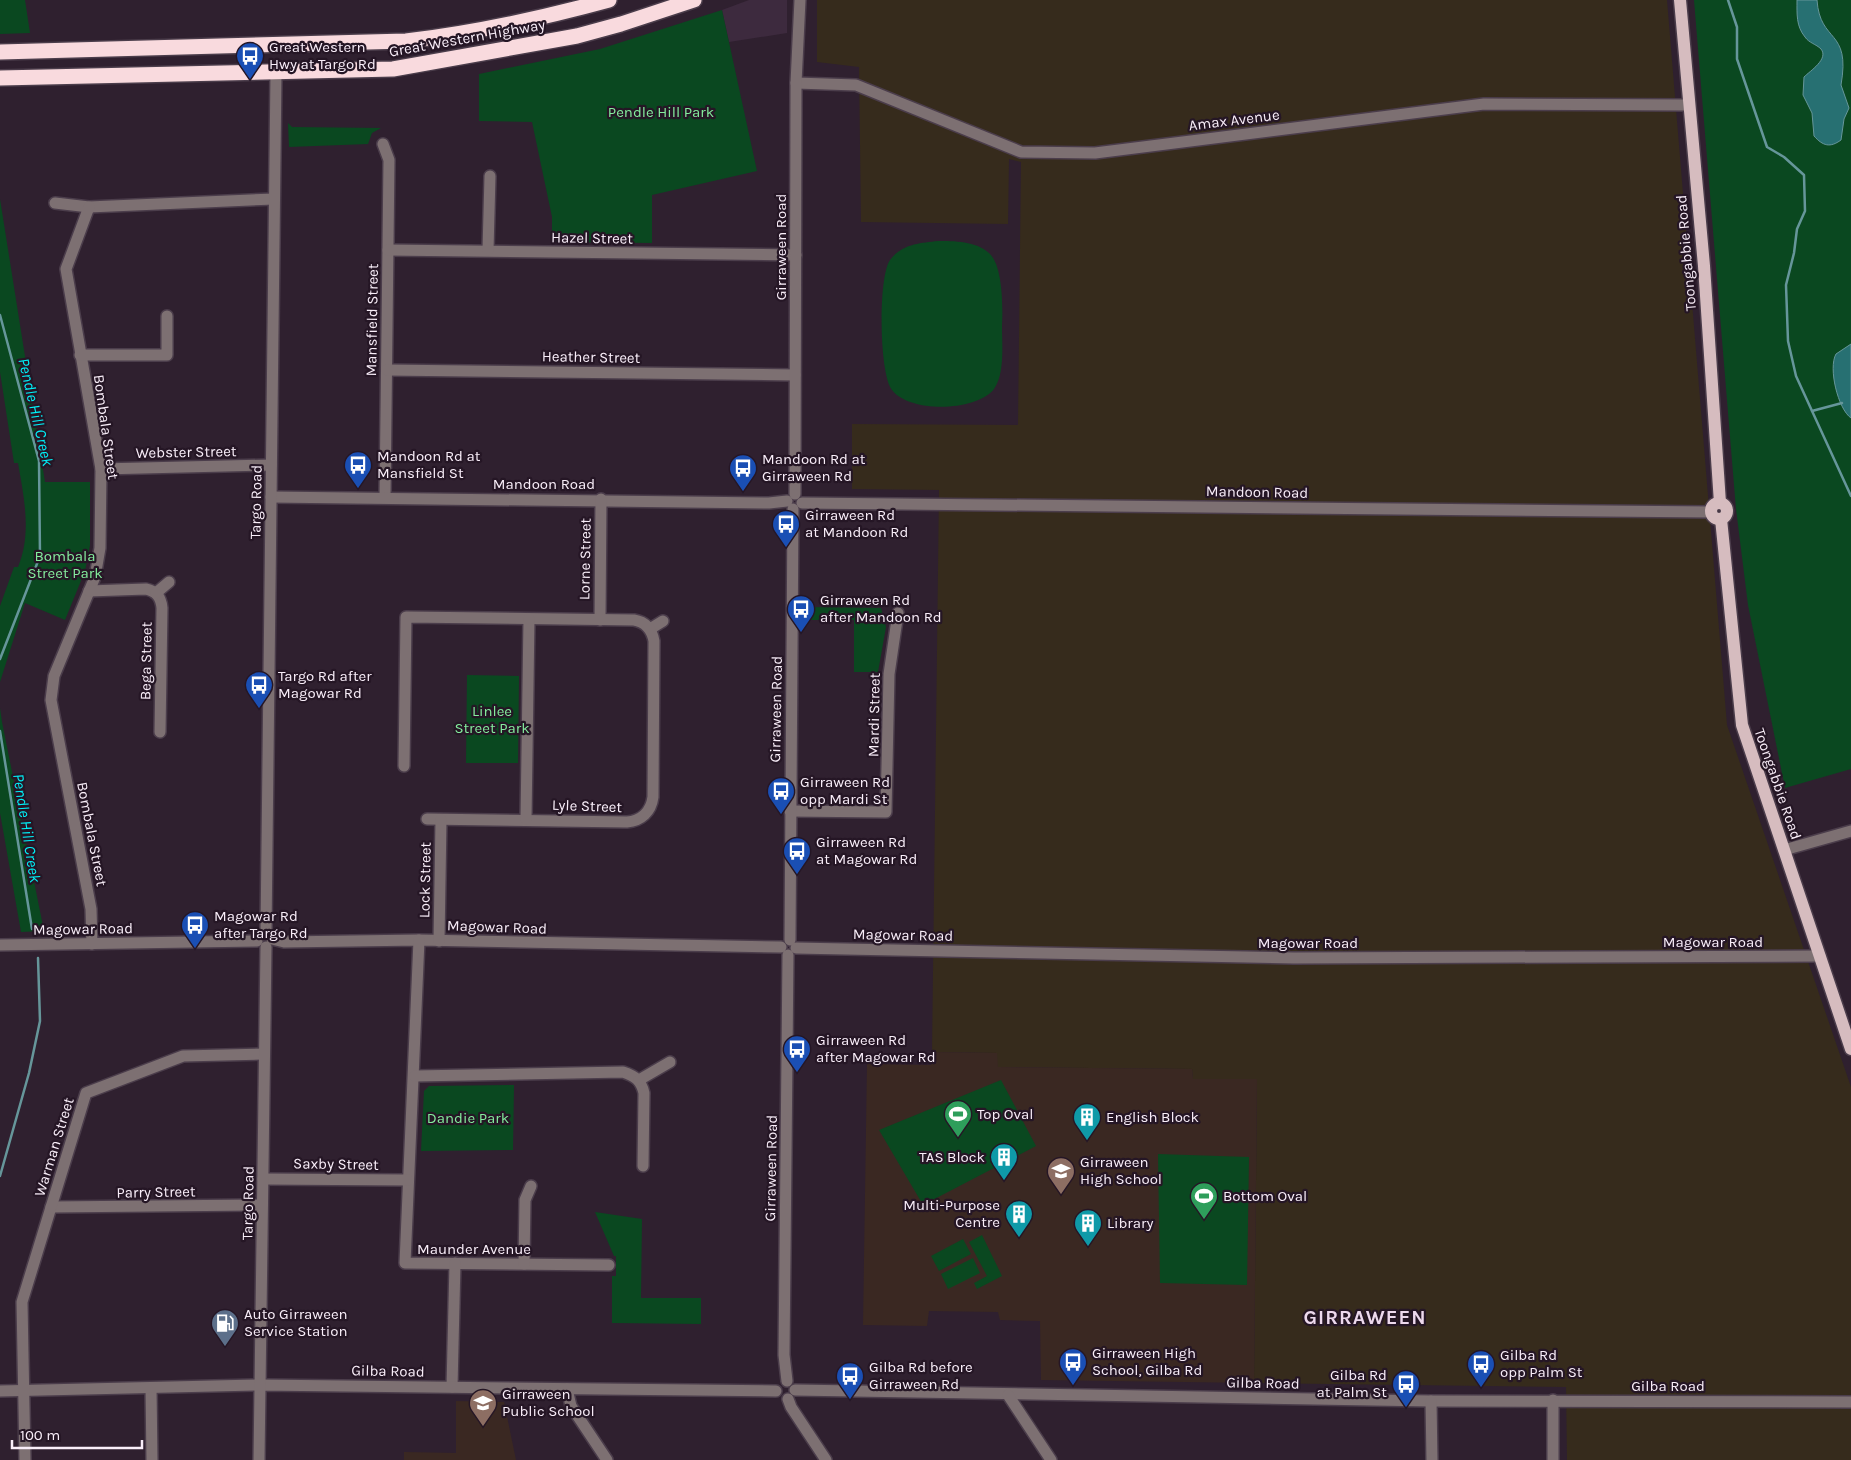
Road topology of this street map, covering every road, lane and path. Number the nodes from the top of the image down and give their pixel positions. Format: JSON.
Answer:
{"nodes":[{"id":1,"x":609,"y":0,"type":"edge"},
{"id":2,"x":800,"y":0,"type":"edge"},
{"id":3,"x":1680,"y":0,"type":"edge"},
{"id":4,"x":690,"y":1,"type":"edge"},
{"id":5,"x":0,"y":52,"type":"edge"},
{"id":6,"x":276,"y":72,"type":"junction"},
{"id":7,"x":0,"y":78,"type":"edge"},
{"id":8,"x":796,"y":82,"type":"junction"},
{"id":9,"x":1689,"y":105,"type":"junction"},
{"id":10,"x":383,"y":144,"type":"dead end"},
{"id":11,"x":490,"y":176,"type":"dead end"},
{"id":12,"x":274,"y":199,"type":"junction"},
{"id":13,"x":55,"y":203,"type":"dead end"},
{"id":14,"x":89,"y":207,"type":"junction"},
{"id":15,"x":388,"y":250,"type":"junction"},
{"id":16,"x":488,"y":250,"type":"junction"},
{"id":17,"x":796,"y":255,"type":"junction"},
{"id":18,"x":167,"y":316,"type":"dead end"},
{"id":19,"x":80,"y":355,"type":"junction"},
{"id":20,"x":387,"y":370,"type":"junction"},
{"id":21,"x":795,"y":375,"type":"junction"},
{"id":22,"x":271,"y":465,"type":"junction"},
{"id":23,"x":101,"y":469,"type":"junction"},
{"id":24,"x":271,"y":497,"type":"junction"},
{"id":25,"x":386,"y":497,"type":"junction"},
{"id":26,"x":601,"y":499,"type":"junction"},
{"id":27,"x":794,"y":502,"type":"junction"},
{"id":28,"x":1717,"y":512,"type":"junction"},
{"id":29,"x":169,"y":582,"type":"dead end"},
{"id":30,"x":89,"y":590,"type":"junction"},
{"id":31,"x":156,"y":593,"type":"junction"},
{"id":32,"x":898,"y":612,"type":"dead end"},
{"id":33,"x":528,"y":619,"type":"junction"},
{"id":34,"x":600,"y":620,"type":"junction"},
{"id":35,"x":662,"y":622,"type":"dead end"},
{"id":36,"x":650,"y":629,"type":"junction"},
{"id":37,"x":160,"y":732,"type":"dead end"},
{"id":38,"x":404,"y":766,"type":"dead end"},
{"id":39,"x":790,"y":811,"type":"junction"},
{"id":40,"x":526,"y":819,"type":"junction"},
{"id":41,"x":427,"y":820,"type":"dead end"},
{"id":42,"x":441,"y":820,"type":"junction"},
{"id":43,"x":1851,"y":831,"type":"edge"},
{"id":44,"x":1784,"y":850,"type":"junction"},
{"id":45,"x":265,"y":940,"type":"junction"},
{"id":46,"x":419,"y":940,"type":"junction"},
{"id":47,"x":439,"y":941,"type":"junction"},
{"id":48,"x":92,"y":944,"type":"junction"},
{"id":49,"x":0,"y":945,"type":"edge"},
{"id":50,"x":789,"y":947,"type":"junction"},
{"id":51,"x":1820,"y":956,"type":"junction"},
{"id":52,"x":1851,"y":1049,"type":"edge"},
{"id":53,"x":264,"y":1054,"type":"junction"},
{"id":54,"x":670,"y":1062,"type":"dead end"},
{"id":55,"x":415,"y":1076,"type":"junction"},
{"id":56,"x":639,"y":1080,"type":"junction"},
{"id":57,"x":643,"y":1166,"type":"dead end"},
{"id":58,"x":263,"y":1179,"type":"junction"},
{"id":59,"x":408,"y":1180,"type":"junction"},
{"id":60,"x":531,"y":1186,"type":"dead end"},
{"id":61,"x":262,"y":1205,"type":"junction"},
{"id":62,"x":51,"y":1207,"type":"junction"},
{"id":63,"x":454,"y":1263,"type":"junction"},
{"id":64,"x":524,"y":1264,"type":"junction"},
{"id":65,"x":609,"y":1265,"type":"dead end"},
{"id":66,"x":787,"y":1381,"type":"junction"},
{"id":67,"x":260,"y":1385,"type":"junction"},
{"id":68,"x":452,"y":1387,"type":"junction"},
{"id":69,"x":151,"y":1388,"type":"junction"},
{"id":70,"x":567,"y":1389,"type":"junction"},
{"id":71,"x":22,"y":1390,"type":"junction"},
{"id":72,"x":0,"y":1391,"type":"edge"},
{"id":73,"x":776,"y":1391,"type":"junction"},
{"id":74,"x":791,"y":1395,"type":"junction"},
{"id":75,"x":1008,"y":1395,"type":"junction"},
{"id":76,"x":1553,"y":1400,"type":"junction"},
{"id":77,"x":1432,"y":1401,"type":"junction"},
{"id":78,"x":1851,"y":1402,"type":"edge"},
{"id":79,"x":25,"y":1460,"type":"edge"},
{"id":80,"x":152,"y":1460,"type":"edge"},
{"id":81,"x":259,"y":1460,"type":"edge"},
{"id":82,"x":607,"y":1460,"type":"edge"},
{"id":83,"x":826,"y":1460,"type":"edge"},
{"id":84,"x":1051,"y":1460,"type":"edge"},
{"id":85,"x":1432,"y":1460,"type":"edge"},
{"id":86,"x":1554,"y":1460,"type":"edge"}],
"edges":[{"from":1,"to":5,"type":"highway","name":"Great Western Highway"},
{"from":2,"to":8,"type":"street","name":"Girraween Road"},
{"from":3,"to":9,"type":"main road","name":"Toongabbie Road"},
{"from":4,"to":6,"type":"highway","name":"Great Western Highway"},
{"from":6,"to":7,"type":"highway","name":"Great Western Highway"},
{"from":6,"to":12,"type":"street","name":"Targo Road"},
{"from":8,"to":9,"type":"street","name":"Amax Avenue"},
{"from":8,"to":17,"type":"street","name":"Girraween Road"},
{"from":9,"to":28,"type":"main road","name":"Toongabbie Road"},
{"from":10,"to":15,"type":"street","name":"Mansfield Street"},
{"from":11,"to":16,"type":"street"},
{"from":12,"to":14,"type":"street"},
{"from":12,"to":22,"type":"street","name":"Targo Road"},
{"from":13,"to":14,"type":"street"},
{"from":14,"to":19,"type":"street","name":"Bombala Street"},
{"from":15,"to":16,"type":"street","name":"Hazel Street"},
{"from":15,"to":20,"type":"street","name":"Mansfield Street"},
{"from":16,"to":17,"type":"street","name":"Hazel Street"},
{"from":17,"to":21,"type":"street","name":"Girraween Road"},
{"from":18,"to":19,"type":"street"},
{"from":19,"to":23,"type":"street","name":"Bombala Street"},
{"from":20,"to":21,"type":"street","name":"Heather Street"},
{"from":20,"to":25,"type":"street","name":"Mansfield Street"},
{"from":21,"to":27,"type":"street","name":"Girraween Road"},
{"from":22,"to":23,"type":"street","name":"Webster Street"},
{"from":22,"to":24,"type":"street","name":"Targo Road"},
{"from":23,"to":30,"type":"street","name":"Bombala Street"},
{"from":24,"to":25,"type":"street","name":"Mandoon Road"},
{"from":24,"to":45,"type":"street","name":"Targo Road"},
{"from":25,"to":26,"type":"street","name":"Mandoon Road"},
{"from":26,"to":27,"type":"street","name":"Mandoon Road"},
{"from":26,"to":34,"type":"street","name":"Lorne Street"},
{"from":27,"to":28,"type":"street","name":"Mandoon Road"},
{"from":27,"to":39,"type":"street","name":"Girraween Road"},
{"from":28,"to":44,"type":"main road","name":"Toongabbie Road"},
{"from":29,"to":31,"type":"street"},
{"from":30,"to":31,"type":"street"},
{"from":30,"to":48,"type":"street","name":"Bombala Street"},
{"from":31,"to":37,"type":"street","name":"Bega Street"},
{"from":32,"to":39,"type":"street","name":"Mardi Street"},
{"from":33,"to":34,"type":"street"},
{"from":33,"to":38,"type":"street"},
{"from":33,"to":40,"type":"street"},
{"from":34,"to":36,"type":"street"},
{"from":35,"to":36,"type":"street"},
{"from":36,"to":40,"type":"street","name":"Lyle Street"},
{"from":39,"to":50,"type":"street","name":"Girraween Road"},
{"from":40,"to":42,"type":"street","name":"Lyle Street"},
{"from":41,"to":42,"type":"street","name":"Lyle Street"},
{"from":42,"to":47,"type":"street","name":"Lock Street"},
{"from":43,"to":44,"type":"street"},
{"from":44,"to":51,"type":"main road","name":"Toongabbie Road"},
{"from":45,"to":46,"type":"street","name":"Magowar Road"},
{"from":45,"to":48,"type":"street","name":"Magowar Road"},
{"from":45,"to":53,"type":"street","name":"Targo Road"},
{"from":46,"to":47,"type":"street","name":"Magowar Road"},
{"from":46,"to":55,"type":"street","name":"Maunder Avenue"},
{"from":47,"to":50,"type":"street","name":"Magowar Road"},
{"from":48,"to":49,"type":"street","name":"Magowar Road"},
{"from":50,"to":51,"type":"street","name":"Magowar Road"},
{"from":50,"to":66,"type":"street","name":"Girraween Road"},
{"from":51,"to":52,"type":"main road","name":"Toongabbie Road"},
{"from":53,"to":58,"type":"street","name":"Targo Road"},
{"from":53,"to":62,"type":"street","name":"Warman Street"},
{"from":54,"to":56,"type":"street"},
{"from":55,"to":56,"type":"street"},
{"from":55,"to":59,"type":"street","name":"Maunder Avenue"},
{"from":56,"to":57,"type":"street"},
{"from":58,"to":59,"type":"street","name":"Saxby Street"},
{"from":58,"to":61,"type":"street","name":"Targo Road"},
{"from":59,"to":63,"type":"street","name":"Maunder Avenue"},
{"from":60,"to":64,"type":"street"},
{"from":61,"to":62,"type":"street","name":"Parry Street"},
{"from":61,"to":67,"type":"street","name":"Targo Road"},
{"from":62,"to":71,"type":"street","name":"Warman Street"},
{"from":63,"to":64,"type":"street","name":"Maunder Avenue"},
{"from":63,"to":68,"type":"street"},
{"from":64,"to":65,"type":"street","name":"Maunder Avenue"},
{"from":66,"to":73,"type":"street"},
{"from":66,"to":74,"type":"street"},
{"from":67,"to":68,"type":"street","name":"Gilba Road"},
{"from":67,"to":69,"type":"street","name":"Gilba Road"},
{"from":67,"to":81,"type":"street","name":"Targo Road"},
{"from":68,"to":70,"type":"street","name":"Gilba Road"},
{"from":69,"to":71,"type":"street","name":"Gilba Road"},
{"from":69,"to":80,"type":"street"},
{"from":70,"to":73,"type":"street","name":"Gilba Road"},
{"from":70,"to":82,"type":"street"},
{"from":71,"to":72,"type":"street","name":"Gilba Road"},
{"from":71,"to":79,"type":"street","name":"Warman Street"},
{"from":73,"to":74,"type":"street"},
{"from":74,"to":75,"type":"street","name":"Gilba Road"},
{"from":74,"to":83,"type":"street"},
{"from":75,"to":77,"type":"street","name":"Gilba Road"},
{"from":75,"to":84,"type":"street"},
{"from":76,"to":77,"type":"street","name":"Gilba Road"},
{"from":76,"to":78,"type":"street","name":"Gilba Road"},
{"from":76,"to":86,"type":"street"},
{"from":77,"to":85,"type":"street"}]}
